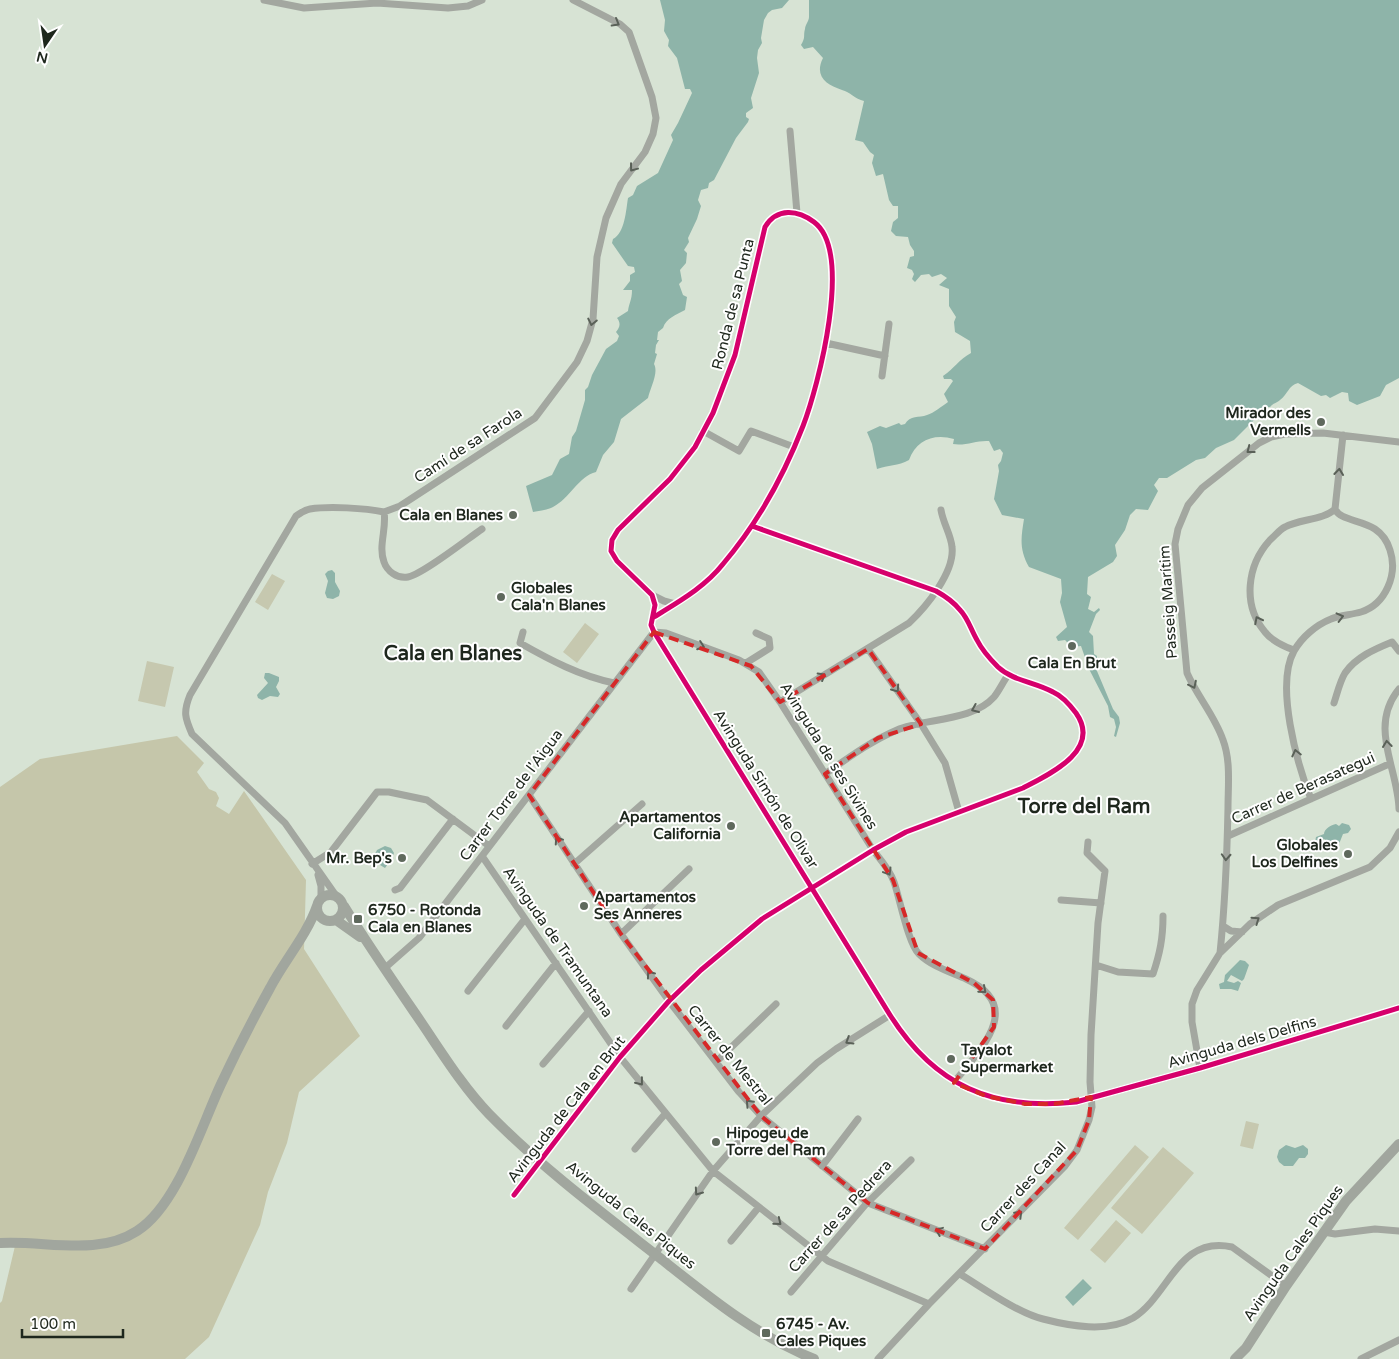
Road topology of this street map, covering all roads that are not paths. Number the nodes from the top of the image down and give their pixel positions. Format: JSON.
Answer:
{"nodes":[{"id":1,"x":264,"y":0,"type":"edge"},
{"id":2,"x":482,"y":0,"type":"edge"},
{"id":3,"x":573,"y":0,"type":"edge"},
{"id":4,"x":790,"y":131,"type":"dead end"},
{"id":5,"x":797,"y":213,"type":"junction"},
{"id":6,"x":889,"y":324,"type":"dead end"},
{"id":7,"x":826,"y":343,"type":"junction"},
{"id":8,"x":885,"y":356,"type":"junction"},
{"id":9,"x":882,"y":376,"type":"dead end"},
{"id":10,"x":703,"y":432,"type":"junction"},
{"id":11,"x":1343,"y":436,"type":"junction"},
{"id":12,"x":1399,"y":442,"type":"edge"},
{"id":13,"x":794,"y":448,"type":"junction"},
{"id":14,"x":941,"y":510,"type":"dead end"},
{"id":15,"x":1336,"y":511,"type":"junction"},
{"id":16,"x":384,"y":512,"type":"junction"},
{"id":17,"x":752,"y":526,"type":"junction"},
{"id":18,"x":482,"y":529,"type":"dead end"},
{"id":19,"x":936,"y":591,"type":"junction"},
{"id":20,"x":652,"y":595,"type":"junction"},
{"id":21,"x":675,"y":604,"type":"junction"},
{"id":22,"x":654,"y":617,"type":"junction"},
{"id":23,"x":523,"y":632,"type":"dead end"},
{"id":24,"x":654,"y":632,"type":"junction"},
{"id":25,"x":756,"y":633,"type":"dead end"},
{"id":26,"x":868,"y":649,"type":"junction"},
{"id":27,"x":1294,"y":650,"type":"junction"},
{"id":28,"x":1399,"y":651,"type":"edge"},
{"id":29,"x":746,"y":663,"type":"junction"},
{"id":30,"x":1008,"y":674,"type":"junction"},
{"id":31,"x":614,"y":683,"type":"junction"},
{"id":32,"x":1399,"y":689,"type":"edge"},
{"id":33,"x":780,"y":702,"type":"junction"},
{"id":34,"x":1334,"y":703,"type":"dead end"},
{"id":35,"x":921,"y":724,"type":"junction"},
{"id":36,"x":1389,"y":764,"type":"junction"},
{"id":37,"x":825,"y":774,"type":"junction"},
{"id":38,"x":528,"y":795,"type":"junction"},
{"id":39,"x":1311,"y":799,"type":"junction"},
{"id":40,"x":642,"y":804,"type":"dead end"},
{"id":41,"x":1399,"y":809,"type":"edge"},
{"id":42,"x":959,"y":812,"type":"junction"},
{"id":43,"x":454,"y":820,"type":"junction"},
{"id":44,"x":1399,"y":832,"type":"edge"},
{"id":45,"x":1228,"y":836,"type":"junction"},
{"id":46,"x":1088,"y":842,"type":"dead end"},
{"id":47,"x":489,"y":846,"type":"junction"},
{"id":48,"x":873,"y":850,"type":"junction"},
{"id":49,"x":482,"y":856,"type":"junction"},
{"id":50,"x":574,"y":864,"type":"junction"},
{"id":51,"x":315,"y":866,"type":"junction"},
{"id":52,"x":689,"y":868,"type":"dead end"},
{"id":53,"x":812,"y":888,"type":"junction"},
{"id":54,"x":395,"y":890,"type":"dead end"},
{"id":55,"x":337,"y":897,"type":"junction"},
{"id":56,"x":1061,"y":900,"type":"dead end"},
{"id":57,"x":319,"y":902,"type":"junction"},
{"id":58,"x":1101,"y":903,"type":"junction"},
{"id":59,"x":344,"y":906,"type":"junction"},
{"id":60,"x":1163,"y":916,"type":"dead end"},
{"id":61,"x":525,"y":919,"type":"junction"},
{"id":62,"x":333,"y":920,"type":"junction"},
{"id":63,"x":1223,"y":926,"type":"junction"},
{"id":64,"x":1242,"y":932,"type":"junction"},
{"id":65,"x":303,"y":934,"type":"junction"},
{"id":66,"x":621,"y":934,"type":"junction"},
{"id":67,"x":366,"y":942,"type":"junction"},
{"id":68,"x":1220,"y":953,"type":"junction"},
{"id":69,"x":556,"y":963,"type":"junction"},
{"id":70,"x":1096,"y":965,"type":"junction"},
{"id":71,"x":385,"y":968,"type":"junction"},
{"id":72,"x":468,"y":991,"type":"dead end"},
{"id":73,"x":669,"y":1001,"type":"junction"},
{"id":74,"x":776,"y":1004,"type":"dead end"},
{"id":75,"x":1399,"y":1008,"type":"edge"},
{"id":76,"x":589,"y":1011,"type":"junction"},
{"id":77,"x":890,"y":1015,"type":"junction"},
{"id":78,"x":506,"y":1026,"type":"dead end"},
{"id":79,"x":620,"y":1057,"type":"junction"},
{"id":80,"x":716,"y":1062,"type":"junction"},
{"id":81,"x":543,"y":1064,"type":"dead end"},
{"id":82,"x":1200,"y":1068,"type":"junction"},
{"id":83,"x":955,"y":1081,"type":"junction"},
{"id":84,"x":1091,"y":1097,"type":"junction"},
{"id":85,"x":665,"y":1114,"type":"junction"},
{"id":86,"x":762,"y":1116,"type":"junction"},
{"id":87,"x":858,"y":1119,"type":"dead end"},
{"id":88,"x":1399,"y":1144,"type":"edge"},
{"id":89,"x":635,"y":1149,"type":"dead end"},
{"id":90,"x":911,"y":1160,"type":"dead end"},
{"id":91,"x":540,"y":1161,"type":"junction"},
{"id":92,"x":822,"y":1166,"type":"junction"},
{"id":93,"x":713,"y":1171,"type":"junction"},
{"id":94,"x":514,"y":1195,"type":"dead end"},
{"id":95,"x":868,"y":1203,"type":"junction"},
{"id":96,"x":759,"y":1207,"type":"junction"},
{"id":97,"x":1399,"y":1231,"type":"edge"},
{"id":98,"x":1324,"y":1232,"type":"junction"},
{"id":99,"x":731,"y":1241,"type":"dead end"},
{"id":100,"x":0,"y":1243,"type":"edge"},
{"id":101,"x":985,"y":1249,"type":"junction"},
{"id":102,"x":655,"y":1254,"type":"junction"},
{"id":103,"x":820,"y":1256,"type":"junction"},
{"id":104,"x":960,"y":1274,"type":"junction"},
{"id":105,"x":1286,"y":1286,"type":"junction"},
{"id":106,"x":631,"y":1290,"type":"dead end"},
{"id":107,"x":791,"y":1292,"type":"dead end"},
{"id":108,"x":929,"y":1304,"type":"junction"},
{"id":109,"x":1399,"y":1340,"type":"edge"},
{"id":110,"x":814,"y":1359,"type":"edge"},
{"id":111,"x":878,"y":1359,"type":"edge"},
{"id":112,"x":1236,"y":1359,"type":"edge"},
{"id":113,"x":1361,"y":1359,"type":"edge"}],
"edges":[{"from":1,"to":2,"type":"street"},
{"from":3,"to":16,"type":"street","name":"Camí de sa Farola","one_way":true},
{"from":4,"to":5,"type":"street"},
{"from":5,"to":7,"type":"street"},
{"from":5,"to":10,"type":"street","name":"Ronda de sa Punta"},
{"from":6,"to":8,"type":"street"},
{"from":7,"to":8,"type":"street"},
{"from":7,"to":13,"type":"street"},
{"from":8,"to":9,"type":"street"},
{"from":10,"to":13,"type":"street"},
{"from":10,"to":20,"type":"street","name":"Ronda de sa Punta"},
{"from":11,"to":12,"type":"street","name":"Passeig Marítim"},
{"from":15,"to":11,"type":"street","one_way":true},
{"from":11,"to":45,"type":"street","name":"Passeig Marítim","one_way":true},
{"from":13,"to":17,"type":"street"},
{"from":14,"to":19,"type":"street"},
{"from":27,"to":15,"type":"street","one_way":true},
{"from":27,"to":15,"type":"street","one_way":true},
{"from":16,"to":18,"type":"street"},
{"from":16,"to":51,"type":"street"},
{"from":17,"to":19,"type":"street","name":"Avinguda de Cala en Brut"},
{"from":17,"to":21,"type":"street"},
{"from":19,"to":26,"type":"street"},
{"from":19,"to":30,"type":"street","name":"Avinguda de Cala en Brut"},
{"from":20,"to":21,"type":"street","name":"Ronda de sa Punta"},
{"from":20,"to":22,"type":"street"},
{"from":21,"to":22,"type":"street"},
{"from":22,"to":24,"type":"street"},
{"from":23,"to":31,"type":"street"},
{"from":24,"to":29,"type":"street","name":"Avinguda de ses Sivines","one_way":true},
{"from":24,"to":31,"type":"street","name":"Carrer Torre de l'Aigua"},
{"from":24,"to":53,"type":"street","name":"Avinguda Simón de Olivar"},
{"from":25,"to":29,"type":"street"},
{"from":33,"to":26,"type":"street","one_way":true},
{"from":26,"to":35,"type":"street","one_way":true},
{"from":39,"to":27,"type":"street","one_way":true},
{"from":28,"to":34,"type":"street"},
{"from":29,"to":33,"type":"street","name":"Avinguda de ses Sivines"},
{"from":30,"to":35,"type":"street","one_way":true},
{"from":30,"to":42,"type":"street","name":"Avinguda de Cala en Brut"},
{"from":31,"to":38,"type":"street","name":"Carrer Torre de l'Aigua"},
{"from":36,"to":32,"type":"street","one_way":true},
{"from":33,"to":37,"type":"street","name":"Avinguda de ses Sivines"},
{"from":35,"to":37,"type":"street"},
{"from":35,"to":42,"type":"street"},
{"from":36,"to":39,"type":"street","name":"Carrer de Berasategui"},
{"from":36,"to":41,"type":"street"},
{"from":37,"to":48,"type":"street","name":"Avinguda de ses Sivines"},
{"from":38,"to":47,"type":"street","name":"Carrer Torre de l'Aigua"},
{"from":50,"to":38,"type":"street","name":"Carrer de Mestral","one_way":true},
{"from":39,"to":45,"type":"street","name":"Carrer de Berasategui"},
{"from":40,"to":50,"type":"street"},
{"from":42,"to":48,"type":"street","name":"Avinguda de Cala en Brut"},
{"from":43,"to":47,"type":"street"},
{"from":43,"to":51,"type":"street"},
{"from":43,"to":54,"type":"street"},
{"from":64,"to":44,"type":"street","one_way":true},
{"from":45,"to":63,"type":"street","name":"Passeig Marítim","one_way":true},
{"from":46,"to":58,"type":"street","name":"Carrer des Canal"},
{"from":47,"to":49,"type":"street","name":"Carrer Torre de l'Aigua"},
{"from":48,"to":53,"type":"street","name":"Avinguda de Cala en Brut"},
{"from":48,"to":83,"type":"street","name":"Avinguda de ses Sivines","one_way":true},
{"from":49,"to":61,"type":"street","name":"Avinguda de Tramuntana"},
{"from":49,"to":71,"type":"street","name":"Carrer Torre de l'Aigua"},
{"from":50,"to":66,"type":"street","name":"Carrer de Mestral"},
{"from":51,"to":55,"type":"street"},
{"from":51,"to":57,"type":"street"},
{"from":52,"to":66,"type":"street"},
{"from":53,"to":73,"type":"street","name":"Avinguda de Cala en Brut"},
{"from":53,"to":77,"type":"street","name":"Avinguda Simón de Olivar"},
{"from":55,"to":57,"type":"street"},
{"from":55,"to":59,"type":"street"},
{"from":56,"to":58,"type":"street"},
{"from":57,"to":62,"type":"street"},
{"from":57,"to":65,"type":"street"},
{"from":58,"to":70,"type":"street","name":"Carrer des Canal"},
{"from":59,"to":62,"type":"street"},
{"from":59,"to":67,"type":"street","name":"Avinguda Cales Piques"},
{"from":60,"to":70,"type":"street"},
{"from":61,"to":69,"type":"street","name":"Avinguda de Tramuntana"},
{"from":61,"to":72,"type":"street"},
{"from":62,"to":65,"type":"street"},
{"from":62,"to":67,"type":"street","name":"Avinguda Cales Piques"},
{"from":63,"to":64,"type":"street"},
{"from":63,"to":68,"type":"street","name":"Passeig Marítim"},
{"from":64,"to":68,"type":"street"},
{"from":65,"to":100,"type":"street"},
{"from":73,"to":66,"type":"street","name":"Carrer de Mestral","one_way":true},
{"from":67,"to":71,"type":"street","name":"Avinguda Cales Piques"},
{"from":68,"to":82,"type":"street"},
{"from":69,"to":76,"type":"street","name":"Avinguda de Tramuntana"},
{"from":69,"to":78,"type":"street"},
{"from":70,"to":84,"type":"street","name":"Carrer des Canal"},
{"from":71,"to":91,"type":"street","name":"Avinguda Cales Piques"},
{"from":73,"to":79,"type":"street","name":"Avinguda de Cala en Brut"},
{"from":73,"to":80,"type":"street","name":"Carrer de Mestral"},
{"from":74,"to":80,"type":"street"},
{"from":75,"to":82,"type":"street","name":"Avinguda dels Delfins"},
{"from":76,"to":79,"type":"street","name":"Avinguda de Tramuntana"},
{"from":76,"to":81,"type":"street"},
{"from":77,"to":83,"type":"street","name":"Avinguda Simón de Olivar"},
{"from":77,"to":86,"type":"street","one_way":true},
{"from":79,"to":85,"type":"street","name":"Avinguda de Tramuntana","one_way":true},
{"from":79,"to":91,"type":"street","name":"Avinguda de Cala en Brut"},
{"from":86,"to":80,"type":"street","name":"Carrer de Mestral","one_way":true},
{"from":82,"to":84,"type":"street","name":"Avinguda dels Delfins"},
{"from":83,"to":84,"type":"street","name":"Avinguda Simón de Olivar"},
{"from":101,"to":84,"type":"street","name":"Carrer des Canal","one_way":true},
{"from":85,"to":89,"type":"street"},
{"from":85,"to":93,"type":"street","name":"Avinguda de Tramuntana"},
{"from":86,"to":92,"type":"street","name":"Carrer de Mestral"},
{"from":86,"to":93,"type":"street"},
{"from":87,"to":92,"type":"street"},
{"from":88,"to":98,"type":"street","name":"Avinguda Cales Piques"},
{"from":90,"to":95,"type":"street","name":"Carrer de sa Pedrera"},
{"from":91,"to":94,"type":"street","name":"Avinguda de Cala en Brut"},
{"from":91,"to":102,"type":"street","name":"Avinguda Cales Piques"},
{"from":92,"to":95,"type":"street","name":"Carrer de Mestral"},
{"from":93,"to":96,"type":"street","name":"Avinguda de Tramuntana"},
{"from":93,"to":102,"type":"street","one_way":true},
{"from":101,"to":95,"type":"street","name":"Carrer de Mestral","one_way":true},
{"from":95,"to":103,"type":"street","name":"Carrer de sa Pedrera"},
{"from":96,"to":99,"type":"street"},
{"from":96,"to":103,"type":"street","name":"Avinguda de Tramuntana","one_way":true},
{"from":97,"to":98,"type":"street"},
{"from":98,"to":105,"type":"street","name":"Avinguda Cales Piques"},
{"from":101,"to":104,"type":"street","name":"Carrer des Canal"},
{"from":102,"to":106,"type":"street"},
{"from":102,"to":110,"type":"street","name":"Avinguda Cales Piques"},
{"from":103,"to":107,"type":"street","name":"Carrer de sa Pedrera"},
{"from":103,"to":108,"type":"street","name":"Avinguda de Tramuntana"},
{"from":104,"to":105,"type":"street"},
{"from":104,"to":108,"type":"street","name":"Carrer des Canal"},
{"from":105,"to":112,"type":"street","name":"Avinguda Cales Piques"},
{"from":108,"to":111,"type":"street","name":"Carrer des Canal"},
{"from":109,"to":113,"type":"street"}]}
